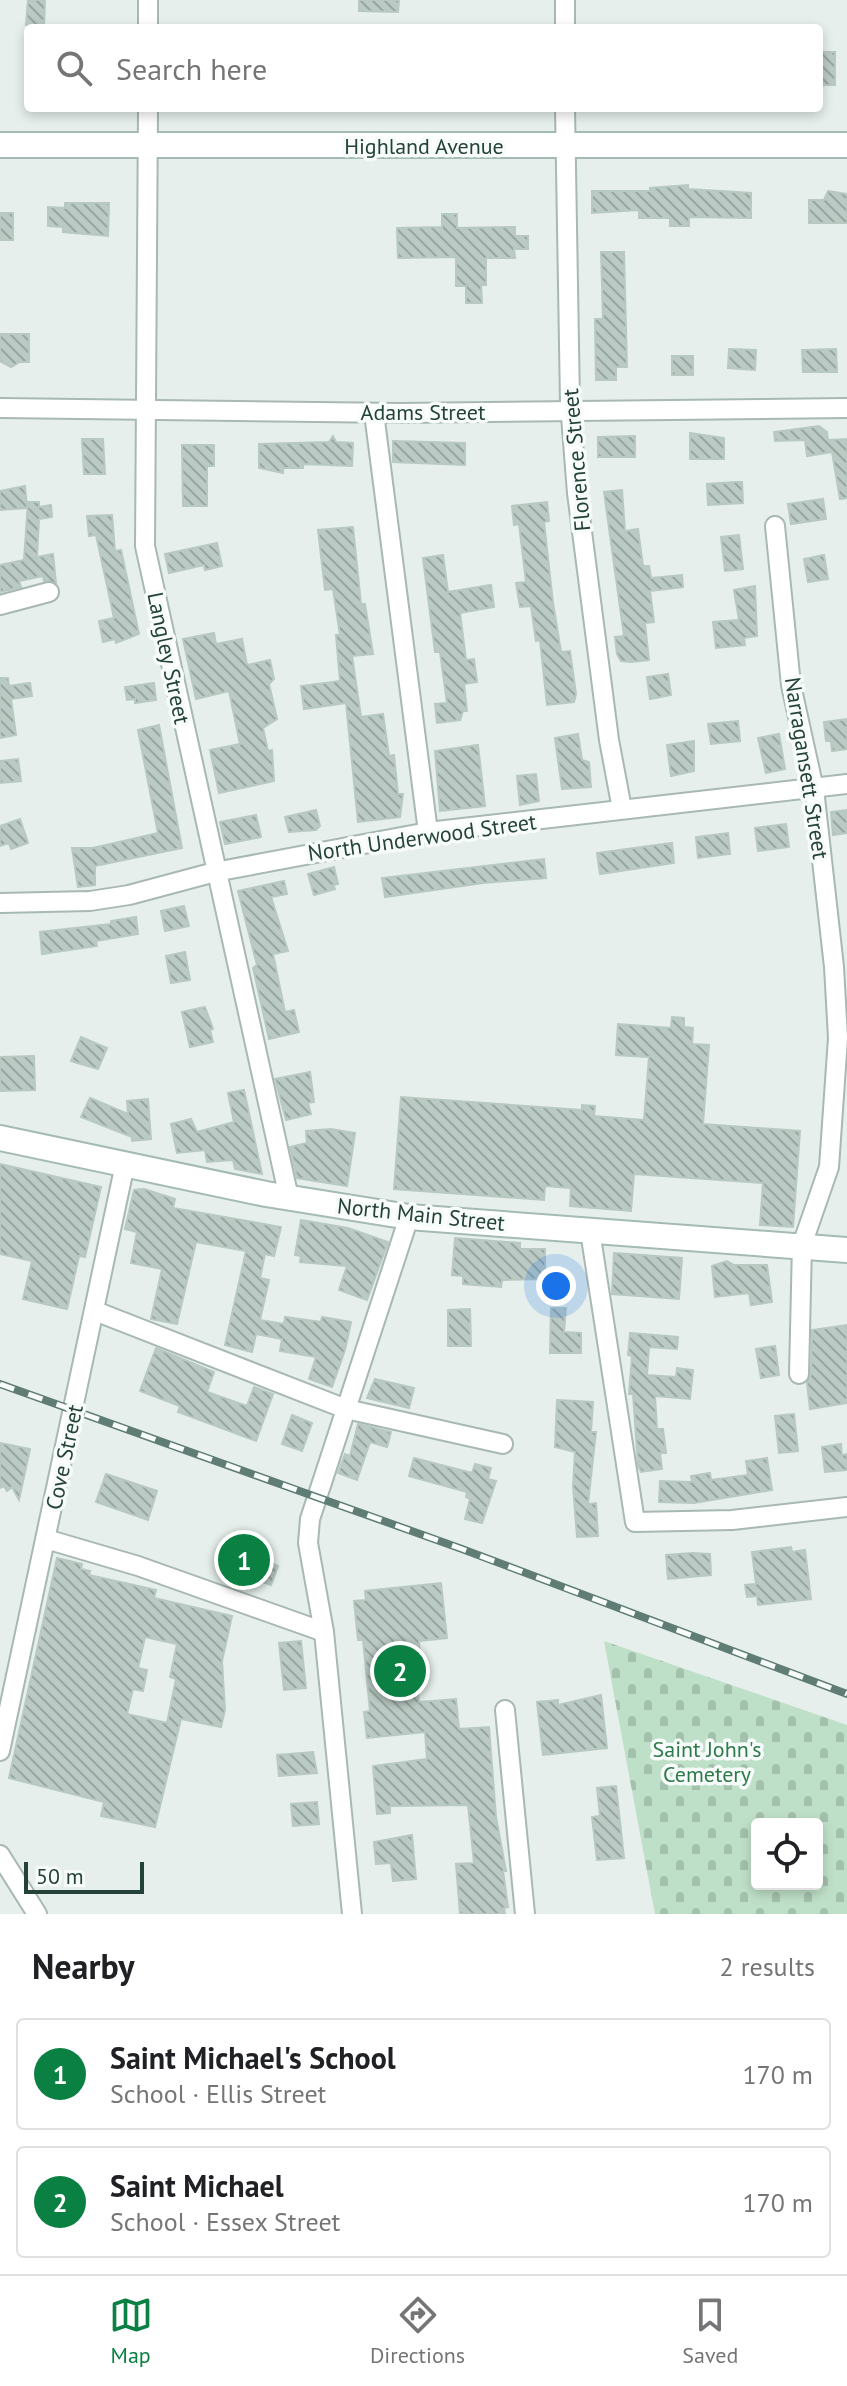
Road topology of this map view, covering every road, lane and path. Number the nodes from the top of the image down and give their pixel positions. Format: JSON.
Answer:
{"nodes":[{"id":1,"x":148,"y":0,"type":"edge"},
{"id":2,"x":565,"y":0,"type":"edge"},
{"id":3,"x":148,"y":24,"type":"edge"},
{"id":4,"x":565,"y":24,"type":"edge"},
{"id":5,"x":148,"y":112,"type":"edge"},
{"id":6,"x":565,"y":112,"type":"edge"},
{"id":7,"x":0,"y":145,"type":"edge"},
{"id":8,"x":565,"y":145,"type":"junction"},
{"id":9,"x":847,"y":145,"type":"edge"},
{"id":10,"x":149,"y":146,"type":"junction"},
{"id":11,"x":0,"y":408,"type":"edge"},
{"id":12,"x":847,"y":408,"type":"edge"},
{"id":13,"x":146,"y":409,"type":"junction"},
{"id":14,"x":570,"y":411,"type":"junction"},
{"id":15,"x":374,"y":413,"type":"junction"},
{"id":16,"x":775,"y":526,"type":"dead end"},
{"id":17,"x":49,"y":592,"type":"dead end"},
{"id":18,"x":0,"y":605,"type":"edge"},
{"id":19,"x":847,"y":784,"type":"edge"},
{"id":20,"x":814,"y":789,"type":"junction"},
{"id":21,"x":622,"y":809,"type":"junction"},
{"id":22,"x":428,"y":832,"type":"junction"},
{"id":23,"x":215,"y":872,"type":"junction"},
{"id":24,"x":0,"y":903,"type":"edge"},
{"id":25,"x":840,"y":961,"type":"edge"},
{"id":26,"x":0,"y":1138,"type":"edge"},
{"id":27,"x":125,"y":1164,"type":"junction"},
{"id":28,"x":289,"y":1198,"type":"junction"},
{"id":29,"x":409,"y":1217,"type":"junction"},
{"id":30,"x":590,"y":1231,"type":"junction"},
{"id":31,"x":802,"y":1245,"type":"junction"},
{"id":32,"x":847,"y":1250,"type":"edge"},
{"id":33,"x":95,"y":1311,"type":"junction"},
{"id":34,"x":799,"y":1374,"type":"dead end"},
{"id":35,"x":346,"y":1409,"type":"junction"},
{"id":36,"x":503,"y":1444,"type":"dead end"},
{"id":37,"x":847,"y":1507,"type":"edge"},
{"id":38,"x":46,"y":1539,"type":"junction"},
{"id":39,"x":324,"y":1632,"type":"junction"},
{"id":40,"x":5,"y":1701,"type":"edge"},
{"id":41,"x":505,"y":1710,"type":"dead end"},
{"id":42,"x":0,"y":1751,"type":"edge"},
{"id":43,"x":1,"y":1856,"type":"edge"},
{"id":44,"x":37,"y":1914,"type":"edge"},
{"id":45,"x":352,"y":1914,"type":"edge"},
{"id":46,"x":525,"y":1914,"type":"edge"}],
"edges":[{"from":1,"to":3,"type":"street"},
{"from":2,"to":4,"type":"street"},
{"from":5,"to":10,"type":"street","name":"Langley Street"},
{"from":6,"to":8,"type":"street","name":"Florence Street"},
{"from":7,"to":10,"type":"main road","name":"Highland Avenue"},
{"from":8,"to":9,"type":"main road","name":"Highland Avenue"},
{"from":8,"to":10,"type":"main road","name":"Highland Avenue"},
{"from":8,"to":14,"type":"street","name":"Florence Street"},
{"from":10,"to":13,"type":"street","name":"Langley Street"},
{"from":11,"to":13,"type":"street","name":"Adams Street"},
{"from":12,"to":14,"type":"street","name":"Adams Street"},
{"from":13,"to":15,"type":"street","name":"Adams Street"},
{"from":13,"to":23,"type":"street","name":"Langley Street"},
{"from":14,"to":15,"type":"street","name":"Adams Street"},
{"from":14,"to":21,"type":"street","name":"Florence Street"},
{"from":15,"to":22,"type":"street"},
{"from":16,"to":20,"type":"street","name":"Narragansett Street"},
{"from":17,"to":18,"type":"street"},
{"from":19,"to":20,"type":"street","name":"North Underwood Street"},
{"from":20,"to":21,"type":"street","name":"North Underwood Street"},
{"from":20,"to":25,"type":"street","name":"Narragansett Street"},
{"from":21,"to":22,"type":"street","name":"North Underwood Street"},
{"from":22,"to":23,"type":"street","name":"North Underwood Street"},
{"from":23,"to":24,"type":"street","name":"North Underwood Street"},
{"from":23,"to":28,"type":"street","name":"Langley Street"},
{"from":25,"to":31,"type":"street","name":"Narragansett Street"},
{"from":26,"to":27,"type":"main road","name":"North Main Street"},
{"from":27,"to":28,"type":"main road","name":"North Main Street"},
{"from":27,"to":33,"type":"street","name":"Cove Street"},
{"from":28,"to":29,"type":"main road","name":"North Main Street"},
{"from":29,"to":30,"type":"main road","name":"North Main Street"},
{"from":29,"to":35,"type":"street"},
{"from":30,"to":31,"type":"main road","name":"North Main Street"},
{"from":30,"to":37,"type":"street"},
{"from":31,"to":32,"type":"main road","name":"North Main Street"},
{"from":31,"to":34,"type":"street","name":"Narragansett Street"},
{"from":33,"to":35,"type":"street"},
{"from":33,"to":38,"type":"street","name":"Cove Street"},
{"from":35,"to":36,"type":"street"},
{"from":35,"to":39,"type":"street"},
{"from":38,"to":39,"type":"street"},
{"from":38,"to":40,"type":"street","name":"Cove Street"},
{"from":39,"to":45,"type":"street"},
{"from":40,"to":42,"type":"street","name":"Cove Street"},
{"from":41,"to":46,"type":"street"},
{"from":43,"to":44,"type":"street"}]}
